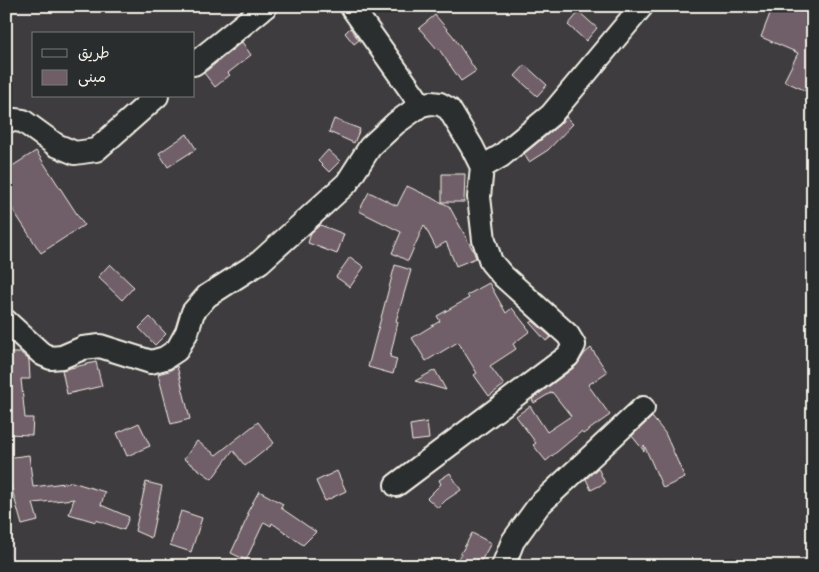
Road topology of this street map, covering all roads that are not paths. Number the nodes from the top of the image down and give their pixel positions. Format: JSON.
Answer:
{"nodes":[{"id":1,"x":266,"y":6,"type":"edge"},
{"id":2,"x":351,"y":6,"type":"edge"},
{"id":3,"x":642,"y":6,"type":"edge"},
{"id":4,"x":195,"y":63,"type":"edge"},
{"id":5,"x":155,"y":98,"type":"edge"},
{"id":6,"x":421,"y":105,"type":"junction"},
{"id":7,"x":6,"y":118,"type":"edge"},
{"id":8,"x":482,"y":167,"type":"junction"},
{"id":9,"x":6,"y":321,"type":"edge"},
{"id":10,"x":643,"y":408,"type":"dead end"},
{"id":11,"x":396,"y":485,"type":"dead end"},
{"id":12,"x":502,"y":566,"type":"edge"}],
"edges":[{"from":1,"to":4,"type":"street"},
{"from":2,"to":6,"type":"street"},
{"from":3,"to":8,"type":"street"},
{"from":5,"to":7,"type":"street"},
{"from":6,"to":8,"type":"street"},
{"from":6,"to":9,"type":"street"},
{"from":8,"to":11,"type":"street"},
{"from":10,"to":12,"type":"street"}]}
